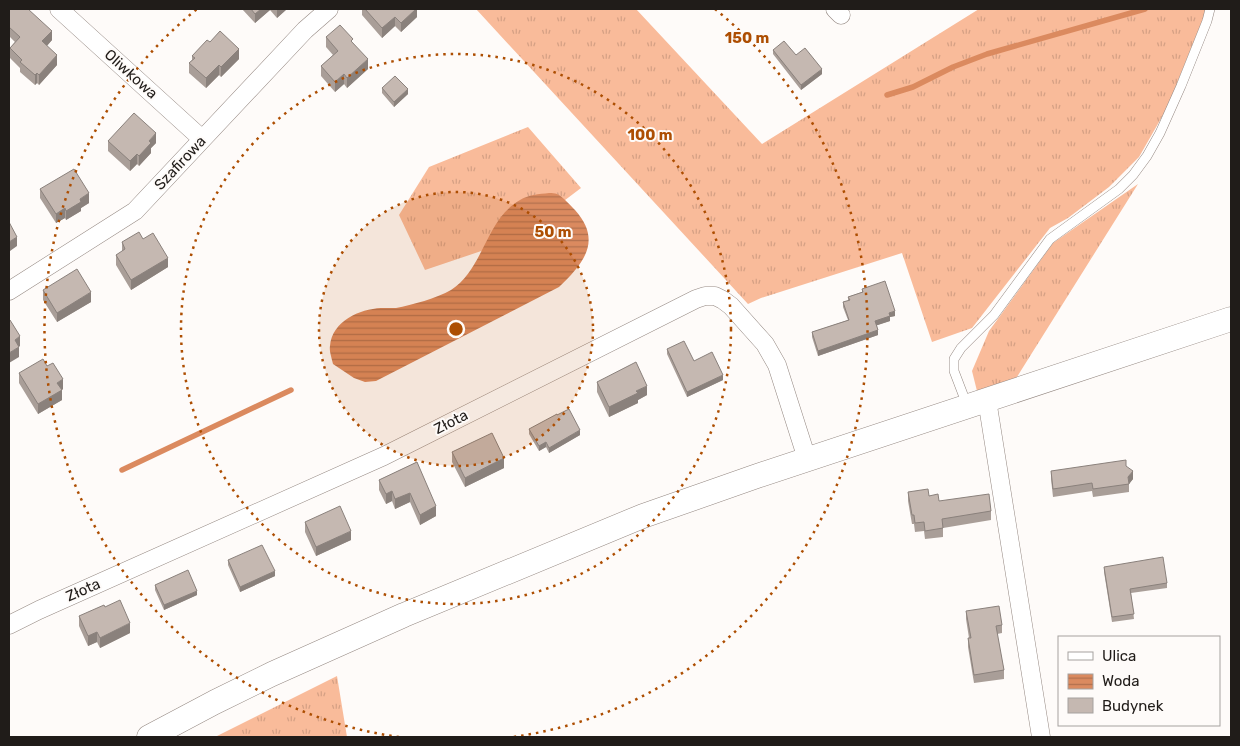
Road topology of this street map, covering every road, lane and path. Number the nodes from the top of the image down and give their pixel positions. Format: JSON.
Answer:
{"nodes":[{"id":1,"x":60,"y":9,"type":"edge"},
{"id":2,"x":329,"y":9,"type":"edge"},
{"id":3,"x":1210,"y":9,"type":"edge"},
{"id":4,"x":202,"y":139,"type":"junction"},
{"id":5,"x":9,"y":291,"type":"edge"},
{"id":6,"x":1231,"y":319,"type":"edge"},
{"id":7,"x":977,"y":403,"type":"junction"},
{"id":8,"x":807,"y":459,"type":"junction"},
{"id":9,"x":9,"y":625,"type":"edge"},
{"id":10,"x":149,"y":737,"type":"edge"},
{"id":11,"x":1041,"y":737,"type":"edge"}],
"edges":[{"from":1,"to":4,"type":"street","name":"Oliwkowa"},
{"from":2,"to":4,"type":"street","name":"Szafirowa"},
{"from":3,"to":7,"type":"lane"},
{"from":4,"to":5,"type":"street","name":"Szafirowa"},
{"from":6,"to":7,"type":"street"},
{"from":7,"to":8,"type":"street"},
{"from":7,"to":11,"type":"street"},
{"from":8,"to":9,"type":"street","name":"Złota"},
{"from":8,"to":10,"type":"street"}]}
